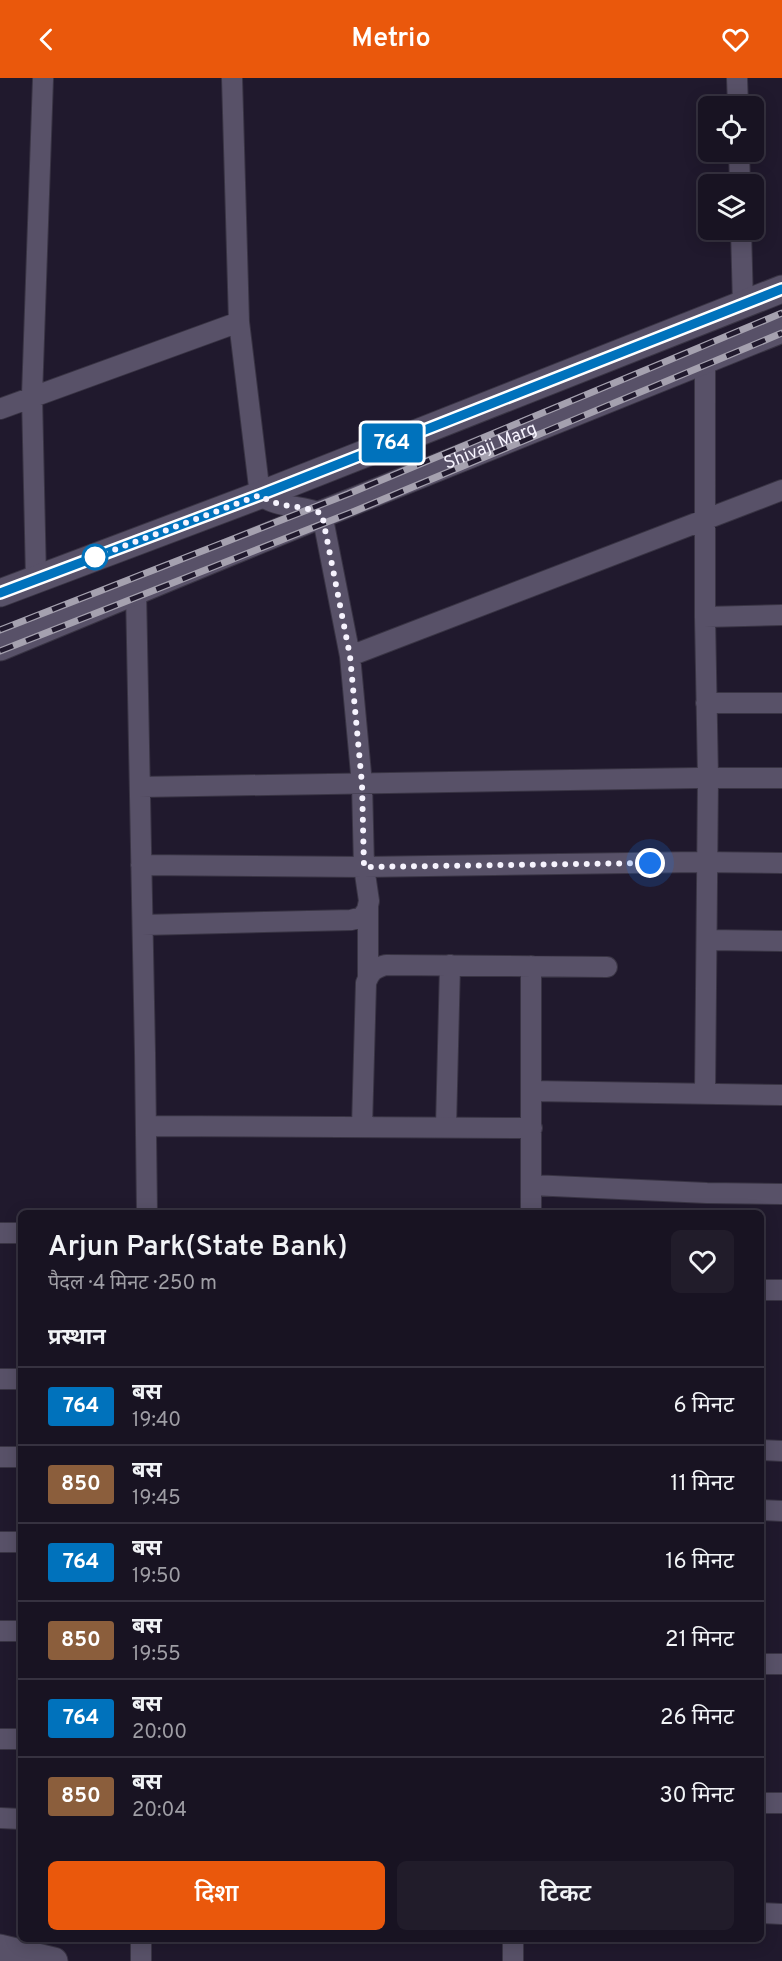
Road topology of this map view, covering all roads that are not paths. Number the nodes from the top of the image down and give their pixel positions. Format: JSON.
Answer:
{"nodes":[{"id":1,"x":232,"y":78,"type":"edge"},
{"id":2,"x":737,"y":78,"type":"edge"},
{"id":3,"x":43,"y":79,"type":"edge"},
{"id":4,"x":738,"y":96,"type":"edge"},
{"id":5,"x":741,"y":240,"type":"edge"},
{"id":6,"x":782,"y":289,"type":"edge"},
{"id":7,"x":743,"y":304,"type":"junction"},
{"id":8,"x":239,"y":322,"type":"junction"},
{"id":9,"x":782,"y":329,"type":"edge"},
{"id":10,"x":705,"y":360,"type":"junction"},
{"id":11,"x":32,"y":396,"type":"junction"},
{"id":12,"x":0,"y":409,"type":"edge"},
{"id":13,"x":782,"y":490,"type":"edge"},
{"id":14,"x":260,"y":495,"type":"junction"},
{"id":15,"x":322,"y":514,"type":"junction"},
{"id":16,"x":705,"y":520,"type":"junction"},
{"id":17,"x":36,"y":579,"type":"junction"},
{"id":18,"x":136,"y":591,"type":"junction"},
{"id":19,"x":0,"y":593,"type":"edge"},
{"id":20,"x":782,"y":615,"type":"edge"},
{"id":21,"x":705,"y":617,"type":"junction"},
{"id":22,"x":0,"y":647,"type":"edge"},
{"id":23,"x":350,"y":656,"type":"junction"},
{"id":24,"x":706,"y":703,"type":"junction"},
{"id":25,"x":782,"y":703,"type":"edge"},
{"id":26,"x":708,"y":778,"type":"junction"},
{"id":27,"x":782,"y":778,"type":"edge"},
{"id":28,"x":362,"y":784,"type":"junction"},
{"id":29,"x":140,"y":787,"type":"junction"},
{"id":30,"x":706,"y":863,"type":"junction"},
{"id":31,"x":782,"y":864,"type":"edge"},
{"id":32,"x":141,"y":865,"type":"junction"},
{"id":33,"x":364,"y":867,"type":"junction"},
{"id":34,"x":368,"y":906,"type":"junction"},
{"id":35,"x":143,"y":925,"type":"junction"},
{"id":36,"x":707,"y":940,"type":"junction"},
{"id":37,"x":782,"y":941,"type":"edge"},
{"id":38,"x":450,"y":965,"type":"junction"},
{"id":39,"x":531,"y":966,"type":"junction"},
{"id":40,"x":607,"y":967,"type":"dead end"},
{"id":41,"x":368,"y":978,"type":"junction"},
{"id":42,"x":532,"y":1091,"type":"junction"},
{"id":43,"x":705,"y":1094,"type":"junction"},
{"id":44,"x":782,"y":1095,"type":"edge"},
{"id":45,"x":146,"y":1126,"type":"junction"},
{"id":46,"x":362,"y":1127,"type":"junction"},
{"id":47,"x":446,"y":1127,"type":"junction"},
{"id":48,"x":532,"y":1128,"type":"junction"},
{"id":49,"x":531,"y":1185,"type":"junction"},
{"id":50,"x":782,"y":1194,"type":"edge"},
{"id":51,"x":147,"y":1210,"type":"edge"},
{"id":52,"x":531,"y":1210,"type":"edge"},
{"id":53,"x":0,"y":1233,"type":"edge"},
{"id":54,"x":18,"y":1233,"type":"edge"},
{"id":55,"x":764,"y":1290,"type":"edge"},
{"id":56,"x":782,"y":1290,"type":"edge"},
{"id":57,"x":0,"y":1379,"type":"edge"},
{"id":58,"x":18,"y":1379,"type":"edge"},
{"id":59,"x":764,"y":1450,"type":"edge"},
{"id":60,"x":782,"y":1451,"type":"edge"},
{"id":61,"x":0,"y":1457,"type":"edge"},
{"id":62,"x":18,"y":1457,"type":"edge"},
{"id":63,"x":764,"y":1510,"type":"edge"},
{"id":64,"x":782,"y":1511,"type":"edge"},
{"id":65,"x":0,"y":1542,"type":"edge"},
{"id":66,"x":18,"y":1542,"type":"edge"},
{"id":67,"x":0,"y":1631,"type":"edge"},
{"id":68,"x":18,"y":1631,"type":"edge"},
{"id":69,"x":764,"y":1664,"type":"edge"},
{"id":70,"x":782,"y":1664,"type":"edge"},
{"id":71,"x":0,"y":1739,"type":"edge"},
{"id":72,"x":18,"y":1739,"type":"edge"},
{"id":73,"x":764,"y":1803,"type":"edge"},
{"id":74,"x":782,"y":1803,"type":"edge"},
{"id":75,"x":0,"y":1818,"type":"edge"},
{"id":76,"x":18,"y":1819,"type":"edge"},
{"id":77,"x":764,"y":1913,"type":"edge"},
{"id":78,"x":782,"y":1914,"type":"edge"},
{"id":79,"x":141,"y":1942,"type":"edge"},
{"id":80,"x":513,"y":1942,"type":"edge"},
{"id":81,"x":0,"y":1948,"type":"edge"},
{"id":82,"x":54,"y":1961,"type":"edge"},
{"id":83,"x":141,"y":1961,"type":"edge"},
{"id":84,"x":513,"y":1961,"type":"edge"}],
"edges":[{"from":1,"to":8,"type":"street"},
{"from":2,"to":4,"type":"street"},
{"from":3,"to":11,"type":"street"},
{"from":5,"to":7,"type":"street"},
{"from":6,"to":7,"type":"main road"},
{"from":7,"to":14,"type":"main road"},
{"from":8,"to":11,"type":"street"},
{"from":8,"to":14,"type":"street"},
{"from":9,"to":10,"type":"main road","name":"Shivaji Marg"},
{"from":10,"to":15,"type":"main road","name":"Shivaji Marg"},
{"from":10,"to":16,"type":"street"},
{"from":11,"to":12,"type":"street"},
{"from":11,"to":17,"type":"street"},
{"from":13,"to":16,"type":"street"},
{"from":14,"to":15,"type":"street"},
{"from":14,"to":17,"type":"main road"},
{"from":15,"to":18,"type":"main road","name":"Shivaji Marg"},
{"from":15,"to":23,"type":"street"},
{"from":16,"to":21,"type":"street"},
{"from":16,"to":23,"type":"street"},
{"from":17,"to":19,"type":"main road"},
{"from":18,"to":22,"type":"main road","name":"Shivaji Marg"},
{"from":18,"to":29,"type":"street"},
{"from":20,"to":21,"type":"street"},
{"from":21,"to":24,"type":"street"},
{"from":23,"to":28,"type":"street"},
{"from":24,"to":25,"type":"street"},
{"from":24,"to":26,"type":"street"},
{"from":26,"to":27,"type":"street"},
{"from":26,"to":28,"type":"street"},
{"from":26,"to":30,"type":"street"},
{"from":28,"to":29,"type":"street"},
{"from":28,"to":33,"type":"street"},
{"from":29,"to":32,"type":"street"},
{"from":30,"to":31,"type":"street"},
{"from":30,"to":33,"type":"street"},
{"from":30,"to":36,"type":"street"},
{"from":32,"to":33,"type":"street"},
{"from":32,"to":35,"type":"street"},
{"from":33,"to":34,"type":"street"},
{"from":34,"to":35,"type":"street"},
{"from":34,"to":41,"type":"street"},
{"from":35,"to":45,"type":"street"},
{"from":36,"to":37,"type":"street"},
{"from":36,"to":43,"type":"street"},
{"from":38,"to":39,"type":"street"},
{"from":38,"to":41,"type":"street"},
{"from":38,"to":47,"type":"street"},
{"from":39,"to":40,"type":"street"},
{"from":39,"to":42,"type":"street"},
{"from":41,"to":46,"type":"street"},
{"from":42,"to":43,"type":"street"},
{"from":42,"to":48,"type":"street"},
{"from":43,"to":44,"type":"street"},
{"from":45,"to":46,"type":"street"},
{"from":45,"to":51,"type":"street"},
{"from":46,"to":47,"type":"street"},
{"from":47,"to":48,"type":"street"},
{"from":48,"to":49,"type":"street"},
{"from":49,"to":50,"type":"street"},
{"from":49,"to":52,"type":"street"},
{"from":53,"to":54,"type":"street"},
{"from":55,"to":56,"type":"street"},
{"from":57,"to":58,"type":"street"},
{"from":59,"to":60,"type":"street"},
{"from":61,"to":62,"type":"street"},
{"from":63,"to":64,"type":"street"},
{"from":65,"to":66,"type":"street"},
{"from":67,"to":68,"type":"street"},
{"from":69,"to":70,"type":"street"},
{"from":71,"to":72,"type":"street"},
{"from":73,"to":74,"type":"street"},
{"from":75,"to":76,"type":"street"},
{"from":77,"to":78,"type":"street"},
{"from":79,"to":83,"type":"street"},
{"from":80,"to":84,"type":"street"},
{"from":81,"to":82,"type":"main road"}]}
